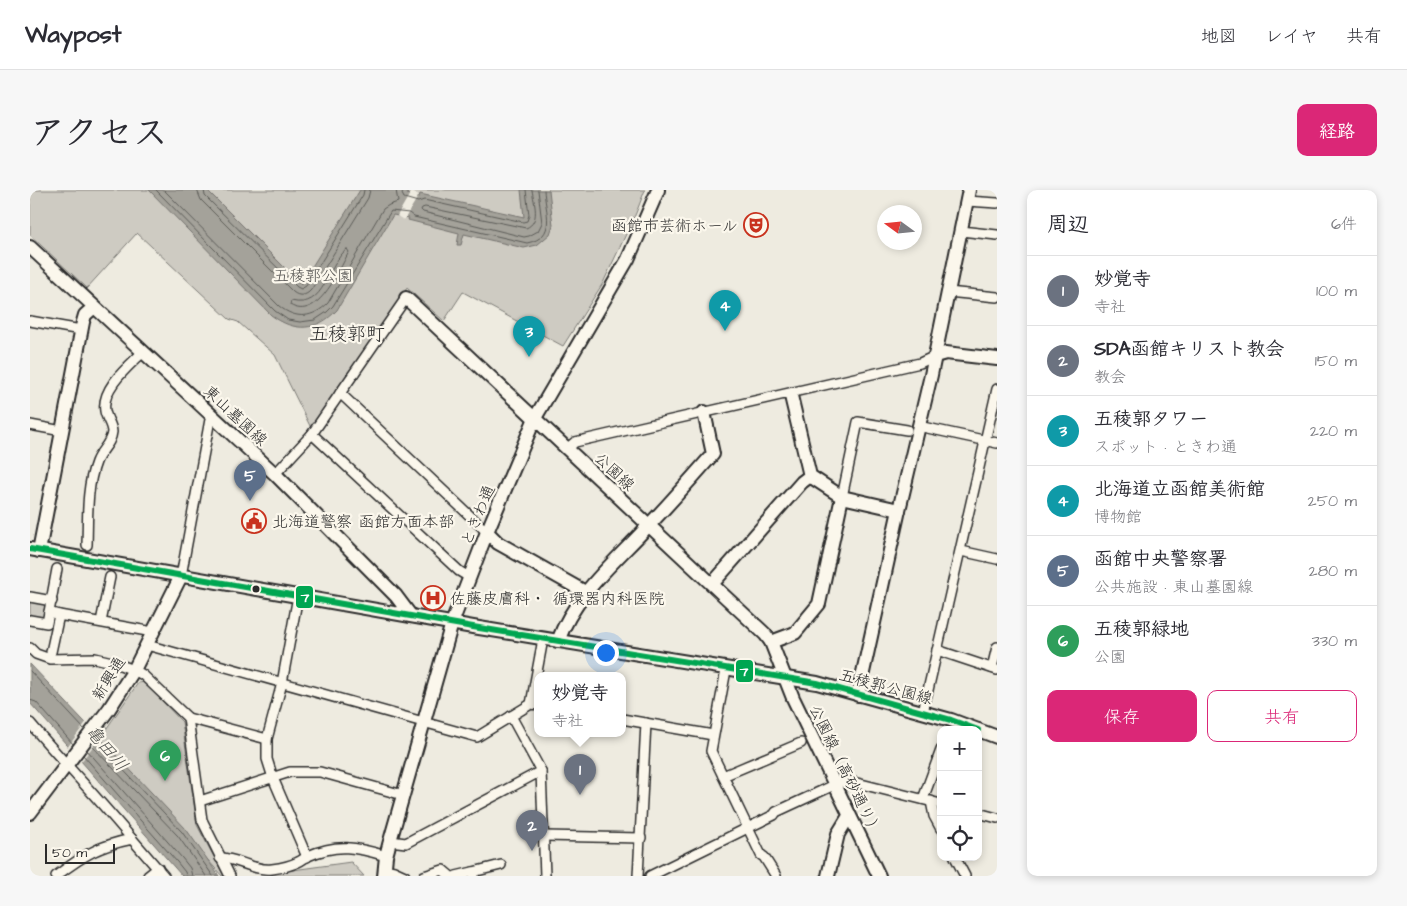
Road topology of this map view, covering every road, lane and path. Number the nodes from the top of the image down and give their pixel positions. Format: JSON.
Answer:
{"nodes":[{"id":1,"x":658,"y":190,"type":"edge"},
{"id":2,"x":968,"y":196,"type":"edge"},
{"id":3,"x":997,"y":203,"type":"edge"},
{"id":4,"x":961,"y":231,"type":"junction"},
{"id":5,"x":997,"y":235,"type":"edge"},
{"id":6,"x":30,"y":247,"type":"edge"},
{"id":7,"x":948,"y":292,"type":"junction"},
{"id":8,"x":997,"y":297,"type":"edge"},
{"id":9,"x":406,"y":298,"type":"joint"},
{"id":10,"x":94,"y":307,"type":"junction"},
{"id":11,"x":30,"y":322,"type":"edge"},
{"id":12,"x":81,"y":330,"type":"junction"},
{"id":13,"x":143,"y":352,"type":"junction"},
{"id":14,"x":935,"y":356,"type":"junction"},
{"id":15,"x":997,"y":359,"type":"edge"},
{"id":16,"x":997,"y":390,"type":"edge"},
{"id":17,"x":340,"y":393,"type":"junction"},
{"id":18,"x":791,"y":396,"type":"dead end"},
{"id":19,"x":704,"y":412,"type":"junction"},
{"id":20,"x":211,"y":414,"type":"junction"},
{"id":21,"x":535,"y":418,"type":"junction"},
{"id":22,"x":30,"y":425,"type":"edge"},
{"id":23,"x":912,"y":428,"type":"junction"},
{"id":24,"x":62,"y":431,"type":"junction"},
{"id":25,"x":312,"y":434,"type":"junction"},
{"id":26,"x":985,"y":440,"type":"junction"},
{"id":27,"x":997,"y":443,"type":"edge"},
{"id":28,"x":568,"y":448,"type":"junction"},
{"id":29,"x":275,"y":474,"type":"junction"},
{"id":30,"x":810,"y":476,"type":"junction"},
{"id":31,"x":842,"y":497,"type":"junction"},
{"id":32,"x":898,"y":510,"type":"junction"},
{"id":33,"x":649,"y":525,"type":"junction"},
{"id":34,"x":487,"y":532,"type":"junction"},
{"id":35,"x":87,"y":546,"type":"dead end"},
{"id":36,"x":34,"y":550,"type":"edge"},
{"id":37,"x":961,"y":551,"type":"junction"},
{"id":38,"x":997,"y":560,"type":"edge"},
{"id":39,"x":57,"y":569,"type":"dead end"},
{"id":40,"x":181,"y":576,"type":"junction"},
{"id":41,"x":110,"y":577,"type":"dead end"},
{"id":42,"x":469,"y":577,"type":"junction"},
{"id":43,"x":713,"y":583,"type":"junction"},
{"id":44,"x":585,"y":592,"type":"junction"},
{"id":45,"x":298,"y":596,"type":"junction"},
{"id":46,"x":30,"y":597,"type":"edge"},
{"id":47,"x":52,"y":601,"type":"junction"},
{"id":48,"x":49,"y":612,"type":"junction"},
{"id":49,"x":59,"y":614,"type":"junction"},
{"id":50,"x":411,"y":616,"type":"junction"},
{"id":51,"x":30,"y":620,"type":"edge"},
{"id":52,"x":101,"y":622,"type":"junction"},
{"id":53,"x":47,"y":623,"type":"junction"},
{"id":54,"x":452,"y":623,"type":"junction"},
{"id":55,"x":57,"y":625,"type":"junction"},
{"id":56,"x":153,"y":632,"type":"junction"},
{"id":57,"x":543,"y":639,"type":"junction"},
{"id":58,"x":558,"y":641,"type":"junction"},
{"id":59,"x":771,"y":642,"type":"junction"},
{"id":60,"x":147,"y":644,"type":"junction"},
{"id":61,"x":997,"y":647,"type":"edge"},
{"id":62,"x":30,"y":648,"type":"edge"},
{"id":63,"x":938,"y":650,"type":"junction"},
{"id":64,"x":51,"y":652,"type":"dead end"},
{"id":65,"x":995,"y":669,"type":"edge"},
{"id":66,"x":134,"y":670,"type":"junction"},
{"id":67,"x":726,"y":670,"type":"junction"},
{"id":68,"x":538,"y":672,"type":"edge"},
{"id":69,"x":785,"y":678,"type":"junction"},
{"id":70,"x":282,"y":683,"type":"junction"},
{"id":71,"x":858,"y":695,"type":"junction"},
{"id":72,"x":534,"y":705,"type":"edge"},
{"id":73,"x":923,"y":712,"type":"junction"},
{"id":74,"x":511,"y":716,"type":"junction"},
{"id":75,"x":188,"y":718,"type":"junction"},
{"id":76,"x":626,"y":720,"type":"edge"},
{"id":77,"x":424,"y":722,"type":"junction"},
{"id":78,"x":30,"y":723,"type":"edge"},
{"id":79,"x":646,"y":723,"type":"junction"},
{"id":80,"x":950,"y":725,"type":"edge"},
{"id":81,"x":982,"y":731,"type":"edge"},
{"id":82,"x":713,"y":736,"type":"junction"},
{"id":83,"x":997,"y":737,"type":"edge"},
{"id":84,"x":267,"y":739,"type":"junction"},
{"id":85,"x":801,"y":742,"type":"dead end"},
{"id":86,"x":68,"y":764,"type":"junction"},
{"id":87,"x":937,"y":764,"type":"edge"},
{"id":88,"x":541,"y":771,"type":"junction"},
{"id":89,"x":722,"y":776,"type":"junction"},
{"id":90,"x":273,"y":778,"type":"junction"},
{"id":91,"x":834,"y":784,"type":"junction"},
{"id":92,"x":403,"y":795,"type":"junction"},
{"id":93,"x":927,"y":800,"type":"junction"},
{"id":94,"x":200,"y":801,"type":"junction"},
{"id":95,"x":937,"y":803,"type":"edge"},
{"id":96,"x":30,"y":814,"type":"edge"},
{"id":97,"x":982,"y":814,"type":"edge"},
{"id":98,"x":849,"y":816,"type":"junction"},
{"id":99,"x":997,"y":818,"type":"edge"},
{"id":100,"x":937,"y":822,"type":"edge"},
{"id":101,"x":747,"y":829,"type":"junction"},
{"id":102,"x":544,"y":836,"type":"junction"},
{"id":103,"x":641,"y":838,"type":"junction"},
{"id":104,"x":132,"y":839,"type":"junction"},
{"id":105,"x":390,"y":841,"type":"junction"},
{"id":106,"x":307,"y":856,"type":"junction"},
{"id":107,"x":386,"y":856,"type":"junction"},
{"id":108,"x":220,"y":858,"type":"junction"},
{"id":109,"x":957,"y":861,"type":"edge"},
{"id":110,"x":501,"y":865,"type":"dead end"},
{"id":111,"x":158,"y":868,"type":"junction"},
{"id":112,"x":384,"y":873,"type":"edge"},
{"id":113,"x":473,"y":874,"type":"edge"},
{"id":114,"x":56,"y":876,"type":"edge"},
{"id":115,"x":148,"y":876,"type":"edge"},
{"id":116,"x":164,"y":876,"type":"edge"},
{"id":117,"x":230,"y":876,"type":"edge"},
{"id":118,"x":405,"y":876,"type":"edge"},
{"id":119,"x":424,"y":876,"type":"edge"},
{"id":120,"x":450,"y":876,"type":"edge"},
{"id":121,"x":456,"y":876,"type":"edge"},
{"id":122,"x":545,"y":876,"type":"edge"},
{"id":123,"x":638,"y":876,"type":"edge"},
{"id":124,"x":650,"y":876,"type":"edge"},
{"id":125,"x":776,"y":876,"type":"edge"},
{"id":126,"x":828,"y":876,"type":"edge"},
{"id":127,"x":879,"y":876,"type":"edge"},
{"id":128,"x":965,"y":876,"type":"edge"}],
"edges":[{"from":1,"to":21,"type":"street","name":"ときわ通"},
{"from":2,"to":3,"type":"street"},
{"from":2,"to":4,"type":"street"},
{"from":4,"to":5,"type":"street"},
{"from":4,"to":7,"type":"street"},
{"from":6,"to":10,"type":"street","name":"東山墓園線"},
{"from":7,"to":8,"type":"street"},
{"from":7,"to":14,"type":"street"},
{"from":9,"to":17,"type":"street"},
{"from":9,"to":21,"type":"street","name":"公園線"},
{"from":10,"to":12,"type":"street"},
{"from":10,"to":13,"type":"street","name":"東山墓園線"},
{"from":11,"to":12,"type":"street"},
{"from":12,"to":24,"type":"street"},
{"from":13,"to":20,"type":"street","name":"東山墓園線"},
{"from":13,"to":35,"type":"street"},
{"from":14,"to":15,"type":"street"},
{"from":14,"to":19,"type":"street"},
{"from":14,"to":23,"type":"street"},
{"from":16,"to":26,"type":"street"},
{"from":17,"to":25,"type":"street"},
{"from":17,"to":34,"type":"street"},
{"from":18,"to":30,"type":"street"},
{"from":19,"to":28,"type":"street"},
{"from":19,"to":33,"type":"street"},
{"from":20,"to":29,"type":"street","name":"東山墓園線"},
{"from":20,"to":40,"type":"street"},
{"from":21,"to":28,"type":"street","name":"公園線"},
{"from":21,"to":34,"type":"street","name":"ときわ通"},
{"from":22,"to":24,"type":"street"},
{"from":23,"to":26,"type":"street"},
{"from":23,"to":31,"type":"street"},
{"from":23,"to":32,"type":"street"},
{"from":24,"to":36,"type":"street"},
{"from":25,"to":29,"type":"street"},
{"from":25,"to":42,"type":"street"},
{"from":26,"to":27,"type":"street"},
{"from":26,"to":37,"type":"street"},
{"from":28,"to":33,"type":"street","name":"公園線"},
{"from":29,"to":50,"type":"street","name":"東山墓園線"},
{"from":30,"to":31,"type":"street"},
{"from":30,"to":43,"type":"street"},
{"from":31,"to":32,"type":"street"},
{"from":31,"to":59,"type":"street"},
{"from":32,"to":71,"type":"street"},
{"from":33,"to":43,"type":"street","name":"公園線"},
{"from":33,"to":44,"type":"street"},
{"from":34,"to":42,"type":"street","name":"ときわ通"},
{"from":34,"to":44,"type":"street"},
{"from":36,"to":40,"type":"street","name":"五稜郭公園線"},
{"from":37,"to":38,"type":"street"},
{"from":37,"to":63,"type":"street"},
{"from":39,"to":47,"type":"street"},
{"from":40,"to":45,"type":"street","name":"五稜郭公園線"},
{"from":40,"to":56,"type":"street","name":"新興通"},
{"from":41,"to":52,"type":"street"},
{"from":42,"to":54,"type":"street","name":"ときわ通"},
{"from":43,"to":59,"type":"street","name":"公園線"},
{"from":44,"to":58,"type":"street"},
{"from":45,"to":50,"type":"street","name":"五稜郭公園線"},
{"from":45,"to":70,"type":"street"},
{"from":46,"to":47,"type":"street"},
{"from":47,"to":48,"type":"street"},
{"from":48,"to":49,"type":"street"},
{"from":48,"to":53,"type":"street"},
{"from":49,"to":52,"type":"street"},
{"from":49,"to":55,"type":"street"},
{"from":50,"to":54,"type":"street","name":"五稜郭公園線"},
{"from":51,"to":53,"type":"street"},
{"from":52,"to":56,"type":"street"},
{"from":53,"to":55,"type":"street"},
{"from":54,"to":57,"type":"street","name":"五稜郭公園線"},
{"from":54,"to":77,"type":"street","name":"ときわ通"},
{"from":55,"to":64,"type":"street"},
{"from":56,"to":60,"type":"street","name":"新興通"},
{"from":57,"to":58,"type":"street","name":"五稜郭公園線"},
{"from":57,"to":68,"type":"street"},
{"from":58,"to":67,"type":"street","name":"五稜郭公園線"},
{"from":59,"to":69,"type":"street","name":"公園線"},
{"from":60,"to":66,"type":"street","name":"新興通"},
{"from":60,"to":70,"type":"street"},
{"from":61,"to":65,"type":"street"},
{"from":62,"to":66,"type":"street"},
{"from":63,"to":65,"type":"street"},
{"from":63,"to":73,"type":"street"},
{"from":66,"to":75,"type":"street"},
{"from":66,"to":86,"type":"street","name":"新興通"},
{"from":67,"to":69,"type":"street","name":"五稜郭公園線"},
{"from":67,"to":82,"type":"street"},
{"from":69,"to":71,"type":"street","name":"五稜郭公園線"},
{"from":69,"to":91,"type":"street","name":"公園線（高砂通り）"},
{"from":70,"to":77,"type":"street"},
{"from":70,"to":84,"type":"street"},
{"from":71,"to":73,"type":"street","name":"五稜郭公園線"},
{"from":72,"to":74,"type":"street"},
{"from":73,"to":80,"type":"street","name":"五稜郭公園線"},
{"from":74,"to":77,"type":"street"},
{"from":74,"to":88,"type":"street"},
{"from":75,"to":84,"type":"street"},
{"from":75,"to":94,"type":"street"},
{"from":76,"to":79,"type":"street"},
{"from":77,"to":92,"type":"street","name":"ときわ通"},
{"from":78,"to":86,"type":"street"},
{"from":79,"to":82,"type":"street"},
{"from":79,"to":103,"type":"street"},
{"from":81,"to":83,"type":"street","name":"五稜郭公園線"},
{"from":82,"to":89,"type":"street"},
{"from":84,"to":90,"type":"street"},
{"from":85,"to":89,"type":"street"},
{"from":86,"to":96,"type":"street","name":"新興通"},
{"from":86,"to":104,"type":"street"},
{"from":87,"to":93,"type":"street"},
{"from":88,"to":102,"type":"street"},
{"from":88,"to":105,"type":"street"},
{"from":89,"to":101,"type":"street"},
{"from":90,"to":92,"type":"street"},
{"from":90,"to":94,"type":"street"},
{"from":90,"to":106,"type":"street"},
{"from":91,"to":93,"type":"street"},
{"from":91,"to":98,"type":"street","name":"公園線（高砂通り）"},
{"from":91,"to":101,"type":"street"},
{"from":92,"to":105,"type":"street","name":"ときわ通"},
{"from":93,"to":95,"type":"street"},
{"from":93,"to":100,"type":"street"},
{"from":94,"to":108,"type":"street"},
{"from":97,"to":99,"type":"street"},
{"from":98,"to":126,"type":"street"},
{"from":98,"to":127,"type":"street","name":"公園線（高砂通り）"},
{"from":101,"to":124,"type":"street"},
{"from":101,"to":125,"type":"street"},
{"from":102,"to":103,"type":"street"},
{"from":102,"to":122,"type":"street"},
{"from":103,"to":123,"type":"street"},
{"from":104,"to":111,"type":"street"},
{"from":104,"to":114,"type":"street"},
{"from":105,"to":107,"type":"street","name":"ときわ通"},
{"from":106,"to":107,"type":"street"},
{"from":106,"to":108,"type":"street"},
{"from":107,"to":112,"type":"street","name":"ときわ通"},
{"from":108,"to":117,"type":"street"},
{"from":109,"to":128,"type":"street"},
{"from":110,"to":113,"type":"street"},
{"from":111,"to":115,"type":"street"},
{"from":111,"to":116,"type":"street"},
{"from":112,"to":118,"type":"street"},
{"from":113,"to":121,"type":"street"},
{"from":119,"to":120,"type":"street"}]}
